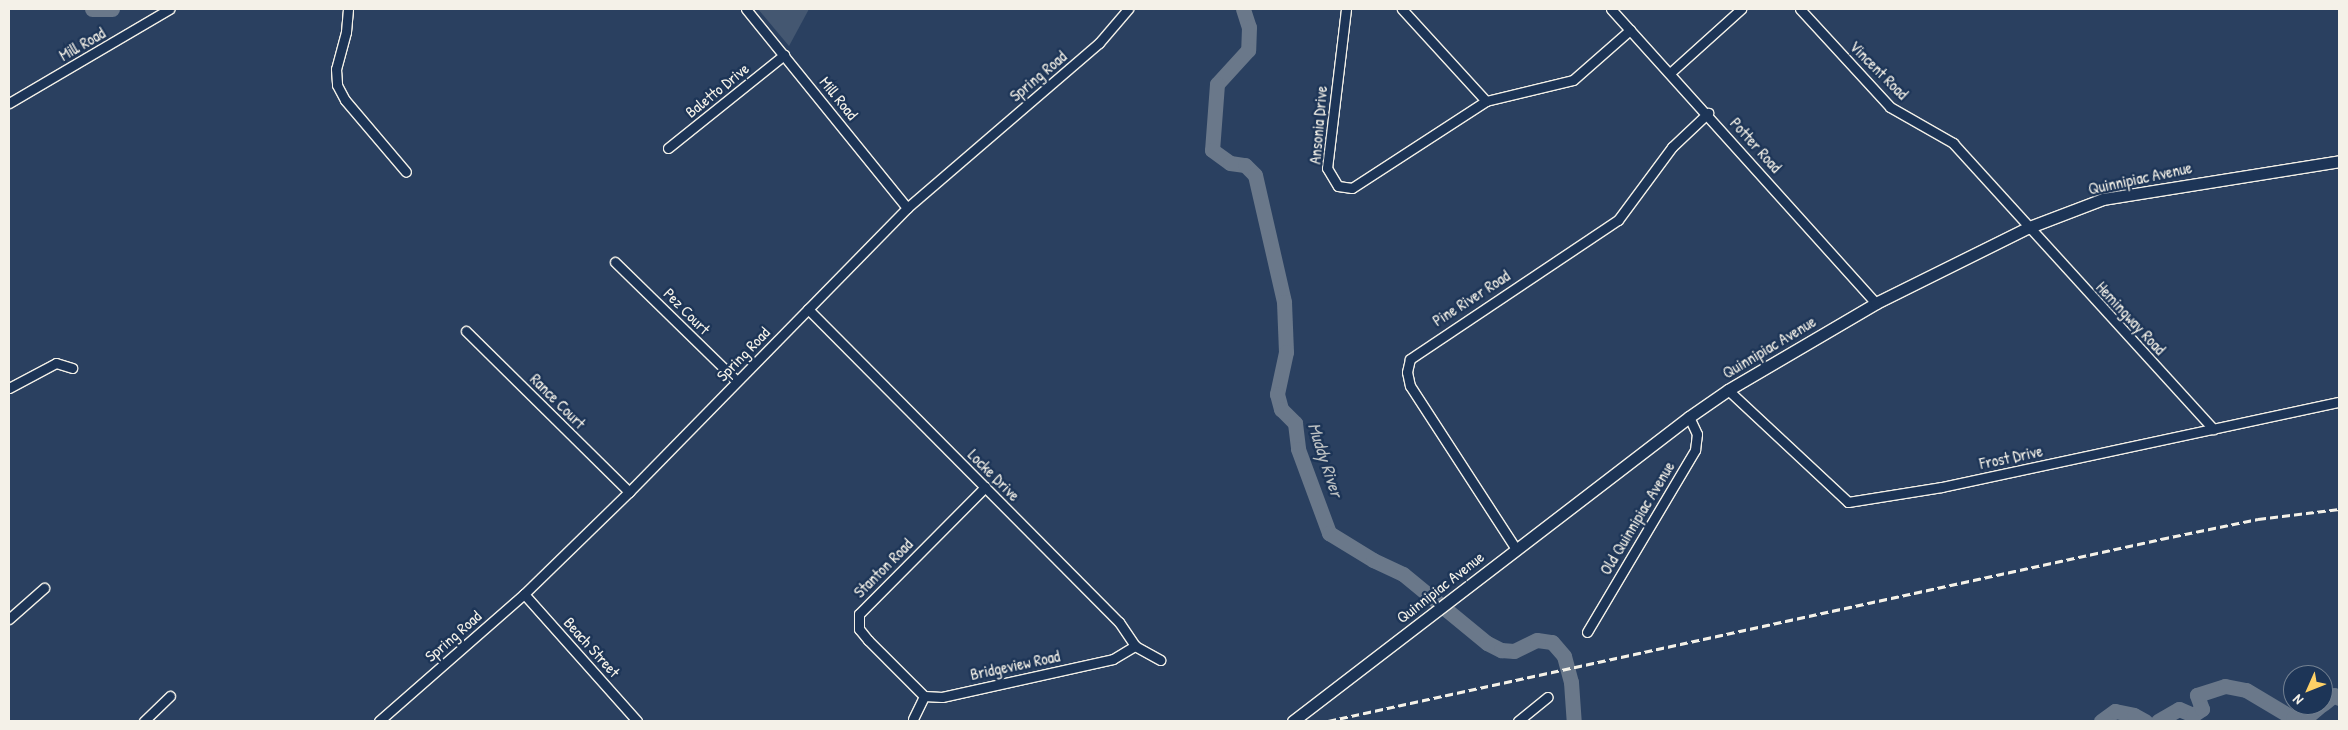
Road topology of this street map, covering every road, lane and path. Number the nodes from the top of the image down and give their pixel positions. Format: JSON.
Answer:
{"nodes":[{"id":1,"x":169,"y":9,"type":"edge"},
{"id":2,"x":348,"y":9,"type":"edge"},
{"id":3,"x":746,"y":9,"type":"edge"},
{"id":4,"x":1128,"y":9,"type":"edge"},
{"id":5,"x":1346,"y":9,"type":"edge"},
{"id":6,"x":1402,"y":9,"type":"edge"},
{"id":7,"x":1611,"y":9,"type":"edge"},
{"id":8,"x":1741,"y":9,"type":"edge"},
{"id":9,"x":1800,"y":9,"type":"edge"},
{"id":10,"x":1630,"y":30,"type":"junction"},
{"id":11,"x":784,"y":54,"type":"junction"},
{"id":12,"x":1670,"y":73,"type":"junction"},
{"id":13,"x":1486,"y":101,"type":"junction"},
{"id":14,"x":9,"y":103,"type":"edge"},
{"id":15,"x":1708,"y":113,"type":"junction"},
{"id":16,"x":668,"y":148,"type":"dead end"},
{"id":17,"x":2339,"y":160,"type":"edge"},
{"id":18,"x":406,"y":172,"type":"dead end"},
{"id":19,"x":907,"y":208,"type":"junction"},
{"id":20,"x":2027,"y":228,"type":"junction"},
{"id":21,"x":615,"y":262,"type":"dead end"},
{"id":22,"x":1876,"y":303,"type":"junction"},
{"id":23,"x":808,"y":309,"type":"junction"},
{"id":24,"x":466,"y":331,"type":"dead end"},
{"id":25,"x":72,"y":368,"type":"dead end"},
{"id":26,"x":737,"y":381,"type":"junction"},
{"id":27,"x":9,"y":388,"type":"edge"},
{"id":28,"x":1728,"y":390,"type":"junction"},
{"id":29,"x":2339,"y":402,"type":"edge"},
{"id":30,"x":1689,"y":417,"type":"junction"},
{"id":31,"x":2213,"y":429,"type":"junction"},
{"id":32,"x":985,"y":487,"type":"junction"},
{"id":33,"x":629,"y":492,"type":"junction"},
{"id":34,"x":1516,"y":549,"type":"junction"},
{"id":35,"x":44,"y":588,"type":"dead end"},
{"id":36,"x":524,"y":594,"type":"junction"},
{"id":37,"x":9,"y":619,"type":"edge"},
{"id":38,"x":1587,"y":632,"type":"dead end"},
{"id":39,"x":1135,"y":646,"type":"junction"},
{"id":40,"x":1160,"y":660,"type":"dead end"},
{"id":41,"x":170,"y":696,"type":"dead end"},
{"id":42,"x":924,"y":696,"type":"junction"},
{"id":43,"x":1548,"y":696,"type":"dead end"},
{"id":44,"x":913,"y":719,"type":"dead end"},
{"id":45,"x":1294,"y":720,"type":"edge"},
{"id":46,"x":144,"y":721,"type":"edge"},
{"id":47,"x":379,"y":721,"type":"edge"},
{"id":48,"x":637,"y":721,"type":"edge"},
{"id":49,"x":1518,"y":721,"type":"edge"}],
"edges":[{"from":1,"to":14,"type":"street","name":"Mill Road"},
{"from":2,"to":18,"type":"street"},
{"from":3,"to":11,"type":"street","name":"Mill Road"},
{"from":4,"to":19,"type":"street","name":"Spring Road"},
{"from":5,"to":13,"type":"street","name":"Ansonia Drive"},
{"from":6,"to":13,"type":"street"},
{"from":7,"to":10,"type":"street","name":"Potter Road"},
{"from":8,"to":12,"type":"street"},
{"from":9,"to":20,"type":"street","name":"Vincent Road"},
{"from":10,"to":12,"type":"street","name":"Potter Road"},
{"from":10,"to":13,"type":"street","name":"Ansonia Drive"},
{"from":11,"to":16,"type":"street","name":"Baletto Drive"},
{"from":11,"to":19,"type":"street","name":"Mill Road"},
{"from":12,"to":15,"type":"street","name":"Potter Road"},
{"from":15,"to":22,"type":"street","name":"Potter Road"},
{"from":15,"to":34,"type":"street","name":"Pine River Road"},
{"from":17,"to":20,"type":"main road","name":"Quinnipiac Avenue"},
{"from":19,"to":23,"type":"street","name":"Spring Road"},
{"from":20,"to":22,"type":"main road","name":"Quinnipiac Avenue"},
{"from":20,"to":31,"type":"street","name":"Hemingway Road"},
{"from":21,"to":26,"type":"street","name":"Pez Court"},
{"from":22,"to":28,"type":"main road","name":"Quinnipiac Avenue"},
{"from":23,"to":26,"type":"street","name":"Spring Road"},
{"from":23,"to":32,"type":"street","name":"Locke Drive"},
{"from":24,"to":33,"type":"street","name":"Rance Court"},
{"from":25,"to":27,"type":"street"},
{"from":26,"to":33,"type":"street","name":"Spring Road"},
{"from":28,"to":30,"type":"main road","name":"Quinnipiac Avenue"},
{"from":28,"to":31,"type":"street","name":"Frost Drive"},
{"from":29,"to":31,"type":"street","name":"Frost Drive"},
{"from":30,"to":34,"type":"main road","name":"Quinnipiac Avenue"},
{"from":30,"to":38,"type":"street","name":"Old Quinnipiac Avenue"},
{"from":32,"to":39,"type":"street","name":"Locke Drive"},
{"from":32,"to":42,"type":"street","name":"Stanton Road"},
{"from":33,"to":36,"type":"street","name":"Spring Road"},
{"from":34,"to":45,"type":"main road","name":"Quinnipiac Avenue"},
{"from":35,"to":37,"type":"street"},
{"from":36,"to":47,"type":"street","name":"Spring Road"},
{"from":36,"to":48,"type":"street","name":"Beach Street"},
{"from":39,"to":40,"type":"street","name":"Locke Drive"},
{"from":39,"to":42,"type":"street","name":"Bridgeview Road"},
{"from":41,"to":46,"type":"street"},
{"from":42,"to":44,"type":"street"},
{"from":43,"to":49,"type":"street"}]}
